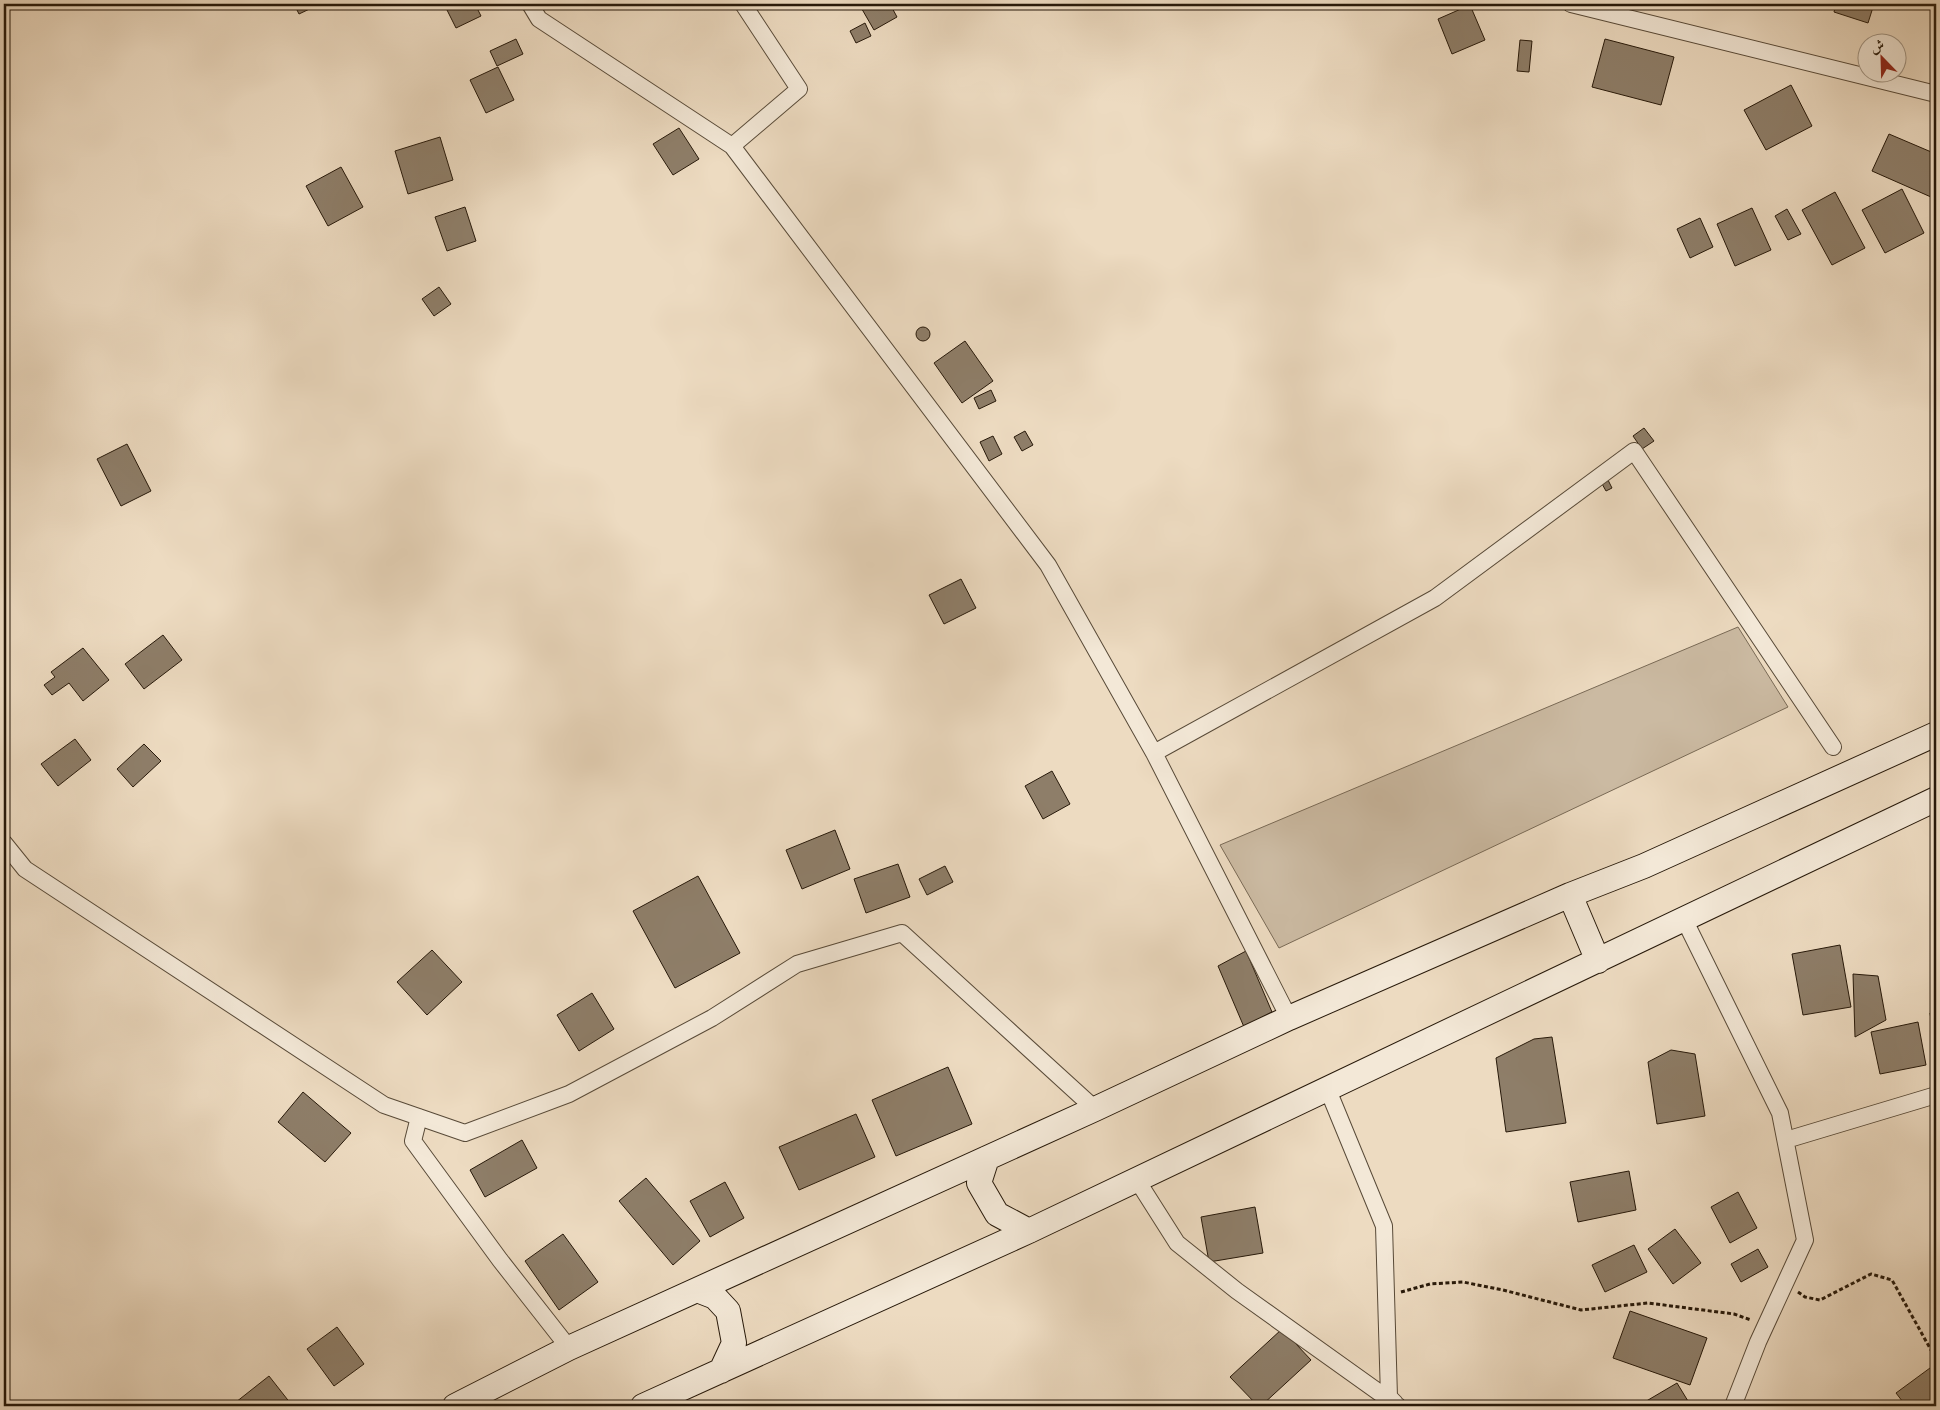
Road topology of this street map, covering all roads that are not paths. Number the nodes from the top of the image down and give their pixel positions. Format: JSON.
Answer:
{"nodes":[{"id":1,"x":530,"y":4,"type":"edge"},
{"id":2,"x":743,"y":4,"type":"edge"},
{"id":3,"x":1571,"y":4,"type":"edge"},
{"id":4,"x":1936,"y":94,"type":"edge"},
{"id":5,"x":732,"y":146,"type":"junction"},
{"id":6,"x":1936,"y":734,"type":"edge"},
{"id":7,"x":1833,"y":747,"type":"dead end"},
{"id":8,"x":1154,"y":753,"type":"junction"},
{"id":9,"x":1936,"y":799,"type":"edge"},
{"id":10,"x":4,"y":843,"type":"edge"},
{"id":11,"x":1570,"y":895,"type":"junction"},
{"id":12,"x":1684,"y":919,"type":"junction"},
{"id":13,"x":1598,"y":961,"type":"junction"},
{"id":14,"x":1290,"y":1018,"type":"junction"},
{"id":15,"x":1328,"y":1090,"type":"junction"},
{"id":16,"x":1936,"y":1095,"type":"edge"},
{"id":17,"x":1096,"y":1109,"type":"junction"},
{"id":18,"x":418,"y":1117,"type":"junction"},
{"id":19,"x":1786,"y":1140,"type":"junction"},
{"id":20,"x":987,"y":1158,"type":"junction"},
{"id":21,"x":1137,"y":1180,"type":"junction"},
{"id":22,"x":1029,"y":1231,"type":"junction"},
{"id":23,"x":697,"y":1290,"type":"junction"},
{"id":24,"x":569,"y":1348,"type":"junction"},
{"id":25,"x":721,"y":1371,"type":"junction"},
{"id":26,"x":455,"y":1406,"type":"edge"},
{"id":27,"x":642,"y":1406,"type":"edge"},
{"id":28,"x":1398,"y":1406,"type":"edge"},
{"id":29,"x":1733,"y":1406,"type":"edge"}],
"edges":[{"from":1,"to":5,"type":"street"},
{"from":2,"to":5,"type":"street"},
{"from":3,"to":4,"type":"street"},
{"from":5,"to":8,"type":"street"},
{"from":6,"to":11,"type":"main road"},
{"from":7,"to":8,"type":"street"},
{"from":8,"to":14,"type":"street"},
{"from":9,"to":12,"type":"main road"},
{"from":10,"to":18,"type":"street"},
{"from":11,"to":13,"type":"main road"},
{"from":11,"to":14,"type":"main road"},
{"from":12,"to":13,"type":"main road"},
{"from":12,"to":19,"type":"street"},
{"from":13,"to":15,"type":"main road"},
{"from":14,"to":17,"type":"main road"},
{"from":15,"to":21,"type":"main road"},
{"from":15,"to":28,"type":"street"},
{"from":16,"to":19,"type":"street"},
{"from":17,"to":18,"type":"street"},
{"from":17,"to":20,"type":"main road"},
{"from":18,"to":24,"type":"street"},
{"from":19,"to":29,"type":"street"},
{"from":20,"to":22,"type":"main road"},
{"from":20,"to":23,"type":"main road"},
{"from":21,"to":22,"type":"main road"},
{"from":21,"to":28,"type":"street"},
{"from":22,"to":25,"type":"main road"},
{"from":23,"to":24,"type":"main road"},
{"from":23,"to":25,"type":"main road"},
{"from":24,"to":26,"type":"main road"},
{"from":25,"to":27,"type":"main road"}]}
